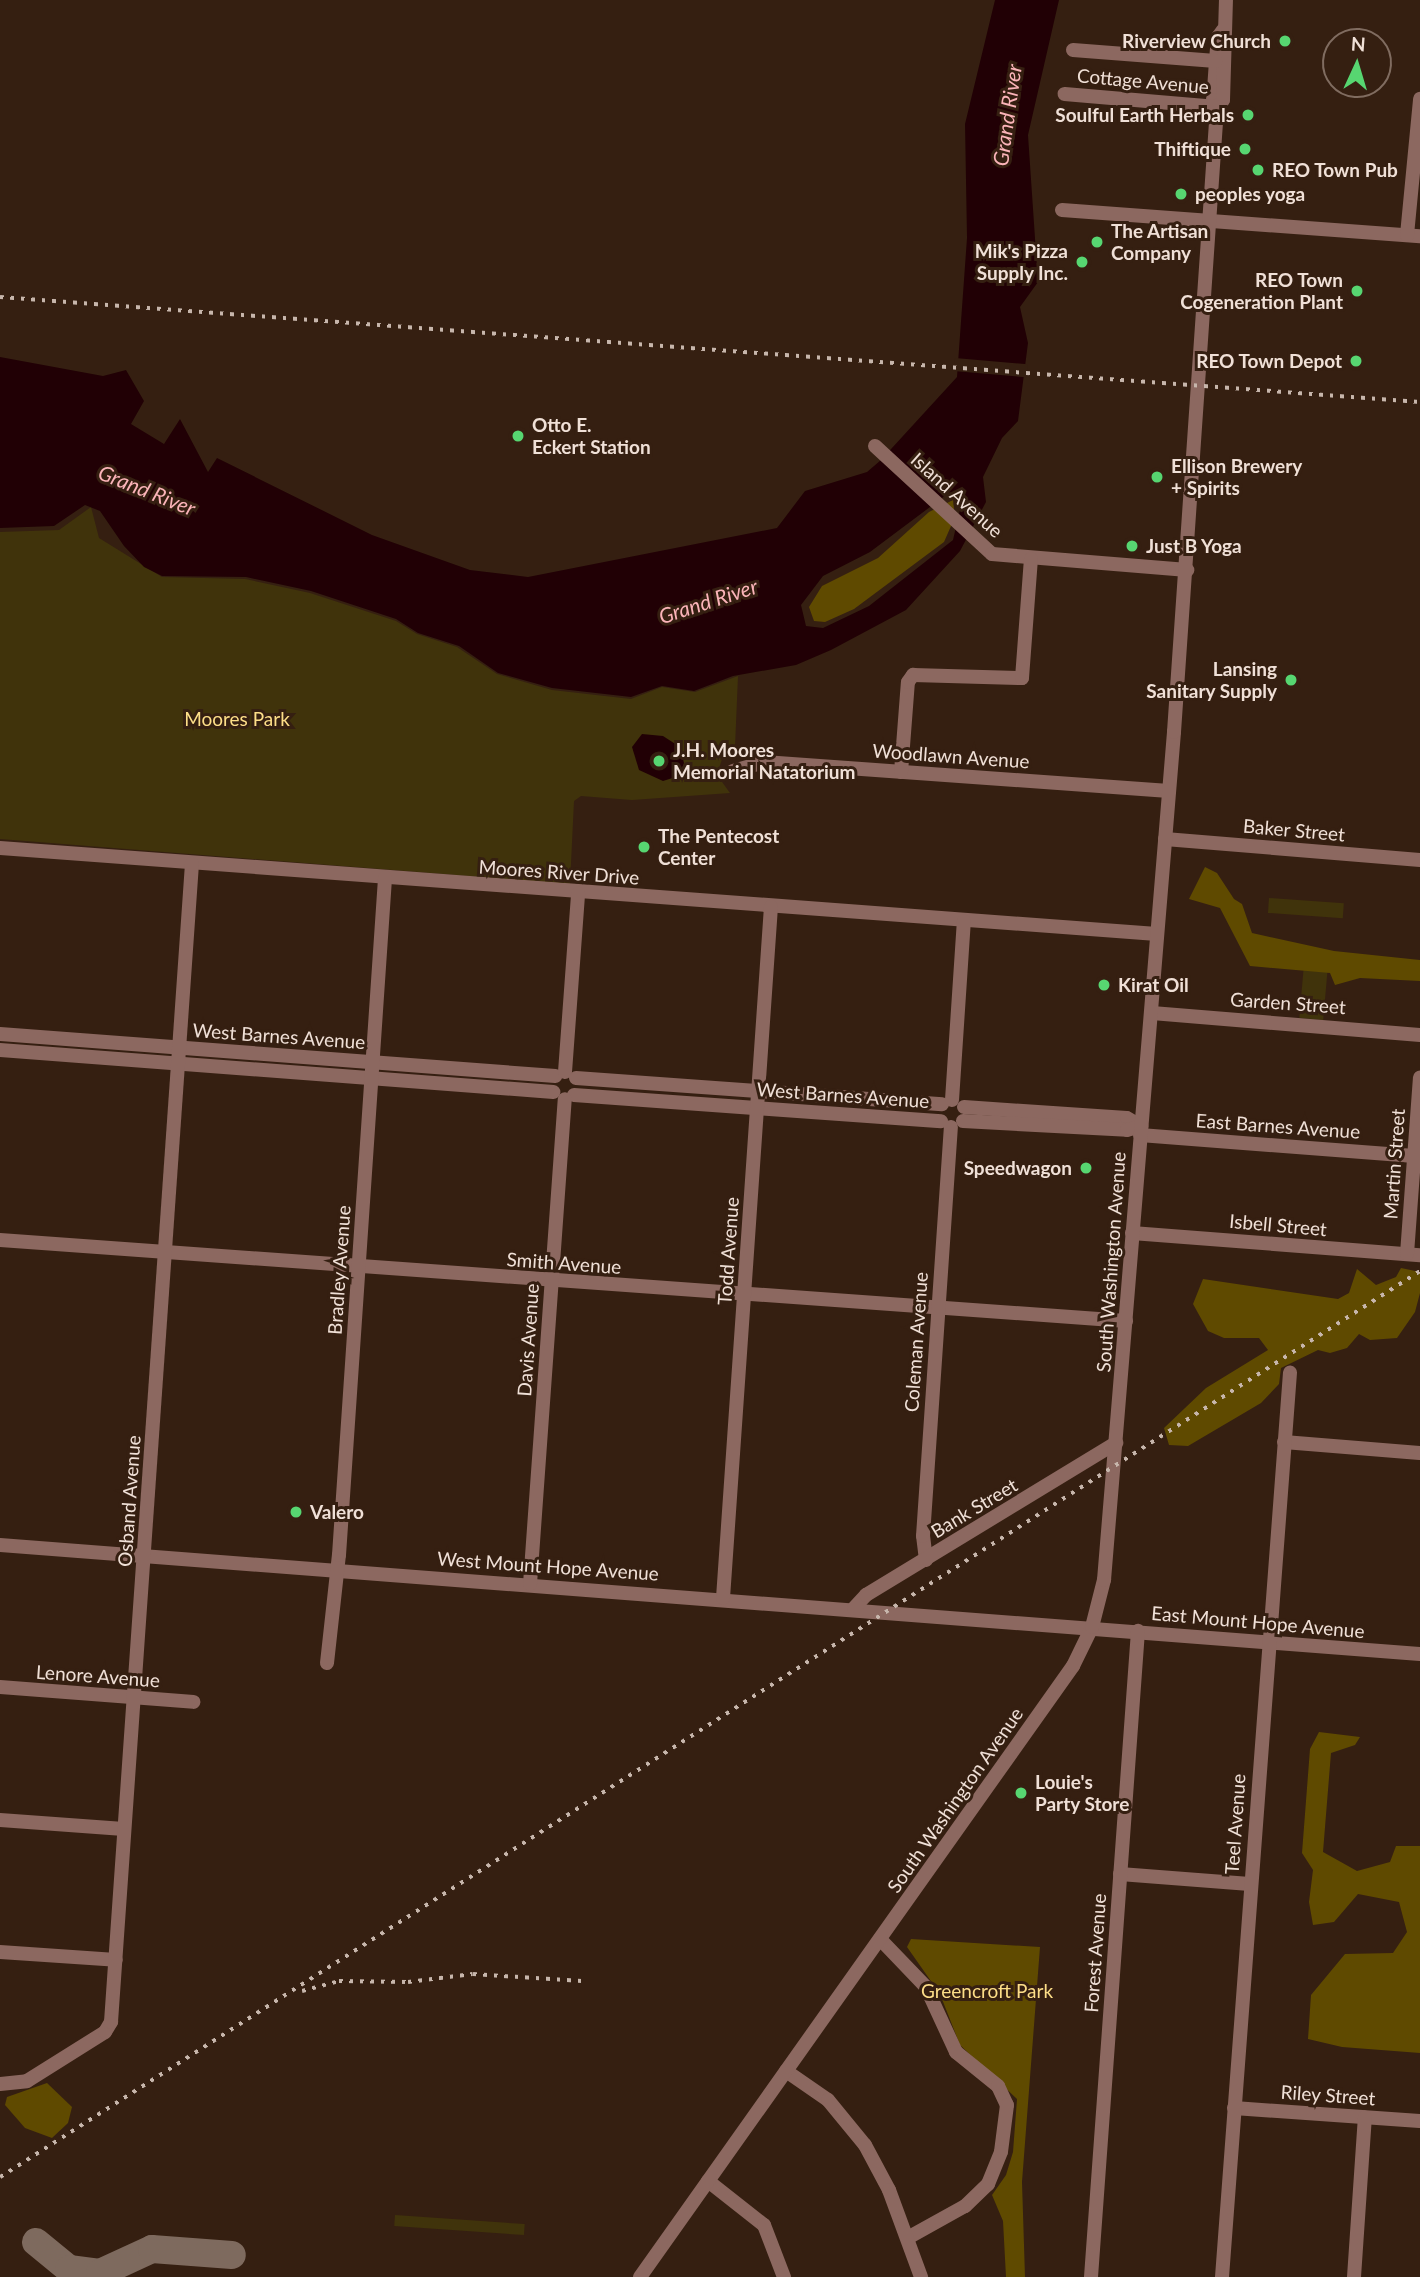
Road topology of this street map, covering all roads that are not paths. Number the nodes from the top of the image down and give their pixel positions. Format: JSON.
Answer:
{"nodes":[{"id":1,"x":1226,"y":0,"type":"edge"},
{"id":2,"x":1223,"y":30,"type":"junction"},
{"id":3,"x":1073,"y":50,"type":"dead end"},
{"id":4,"x":1216,"y":61,"type":"junction"},
{"id":5,"x":1065,"y":94,"type":"dead end"},
{"id":6,"x":1420,"y":99,"type":"edge"},
{"id":7,"x":1217,"y":107,"type":"junction"},
{"id":8,"x":1062,"y":210,"type":"dead end"},
{"id":9,"x":1209,"y":221,"type":"junction"},
{"id":10,"x":1414,"y":235,"type":"edge"},
{"id":11,"x":875,"y":446,"type":"dead end"},
{"id":12,"x":1031,"y":559,"type":"junction"},
{"id":13,"x":1187,"y":570,"type":"junction"},
{"id":14,"x":733,"y":771,"type":"dead end"},
{"id":15,"x":901,"y":772,"type":"junction"},
{"id":16,"x":1169,"y":791,"type":"junction"},
{"id":17,"x":1165,"y":839,"type":"junction"},
{"id":18,"x":0,"y":848,"type":"edge"},
{"id":19,"x":1420,"y":860,"type":"edge"},
{"id":20,"x":192,"y":864,"type":"junction"},
{"id":21,"x":385,"y":878,"type":"junction"},
{"id":22,"x":578,"y":893,"type":"junction"},
{"id":23,"x":771,"y":907,"type":"junction"},
{"id":24,"x":964,"y":920,"type":"junction"},
{"id":25,"x":1157,"y":934,"type":"junction"},
{"id":26,"x":1152,"y":1013,"type":"junction"},
{"id":27,"x":0,"y":1034,"type":"edge"},
{"id":28,"x":1420,"y":1035,"type":"edge"},
{"id":29,"x":180,"y":1048,"type":"junction"},
{"id":30,"x":0,"y":1050,"type":"edge"},
{"id":31,"x":373,"y":1062,"type":"junction"},
{"id":32,"x":179,"y":1064,"type":"junction"},
{"id":33,"x":566,"y":1075,"type":"junction"},
{"id":34,"x":1420,"y":1077,"type":"edge"},
{"id":35,"x":372,"y":1079,"type":"junction"},
{"id":36,"x":759,"y":1091,"type":"junction"},
{"id":37,"x":564,"y":1095,"type":"junction"},
{"id":38,"x":758,"y":1108,"type":"junction"},
{"id":39,"x":952,"y":1113,"type":"junction"},
{"id":40,"x":1140,"y":1130,"type":"junction"},
{"id":41,"x":1414,"y":1156,"type":"junction"},
{"id":42,"x":1132,"y":1233,"type":"junction"},
{"id":43,"x":0,"y":1240,"type":"edge"},
{"id":44,"x":165,"y":1252,"type":"junction"},
{"id":45,"x":1413,"y":1254,"type":"edge"},
{"id":46,"x":358,"y":1267,"type":"junction"},
{"id":47,"x":551,"y":1281,"type":"junction"},
{"id":48,"x":745,"y":1296,"type":"junction"},
{"id":49,"x":938,"y":1310,"type":"junction"},
{"id":50,"x":1126,"y":1321,"type":"junction"},
{"id":51,"x":1290,"y":1373,"type":"dead end"},
{"id":52,"x":1284,"y":1442,"type":"junction"},
{"id":53,"x":1116,"y":1443,"type":"junction"},
{"id":54,"x":1420,"y":1452,"type":"edge"},
{"id":55,"x":0,"y":1545,"type":"edge"},
{"id":56,"x":144,"y":1555,"type":"junction"},
{"id":57,"x":926,"y":1560,"type":"junction"},
{"id":58,"x":338,"y":1570,"type":"junction"},
{"id":59,"x":530,"y":1584,"type":"junction"},
{"id":60,"x":723,"y":1598,"type":"junction"},
{"id":61,"x":854,"y":1608,"type":"junction"},
{"id":62,"x":1092,"y":1627,"type":"junction"},
{"id":63,"x":1138,"y":1632,"type":"junction"},
{"id":64,"x":1268,"y":1643,"type":"junction"},
{"id":65,"x":1420,"y":1654,"type":"edge"},
{"id":66,"x":327,"y":1663,"type":"dead end"},
{"id":67,"x":0,"y":1687,"type":"edge"},
{"id":68,"x":135,"y":1697,"type":"junction"},
{"id":69,"x":193,"y":1702,"type":"dead end"},
{"id":70,"x":0,"y":1819,"type":"edge"},
{"id":71,"x":124,"y":1829,"type":"junction"},
{"id":72,"x":1120,"y":1874,"type":"junction"},
{"id":73,"x":1250,"y":1884,"type":"junction"},
{"id":74,"x":880,"y":1939,"type":"junction"},
{"id":75,"x":0,"y":1952,"type":"edge"},
{"id":76,"x":116,"y":1960,"type":"junction"},
{"id":77,"x":786,"y":2071,"type":"junction"},
{"id":78,"x":6,"y":2085,"type":"edge"},
{"id":79,"x":1234,"y":2108,"type":"junction"},
{"id":80,"x":1365,"y":2117,"type":"junction"},
{"id":81,"x":1420,"y":2121,"type":"edge"},
{"id":82,"x":708,"y":2181,"type":"junction"},
{"id":83,"x":909,"y":2237,"type":"junction"},
{"id":84,"x":640,"y":2277,"type":"edge"},
{"id":85,"x":784,"y":2277,"type":"edge"},
{"id":86,"x":921,"y":2277,"type":"edge"},
{"id":87,"x":1091,"y":2277,"type":"edge"},
{"id":88,"x":1222,"y":2277,"type":"edge"},
{"id":89,"x":1354,"y":2277,"type":"edge"}],
"edges":[{"from":1,"to":2,"type":"street","name":"South Washington Avenue"},
{"from":2,"to":4,"type":"street","name":"South Washington Avenue"},
{"from":2,"to":7,"type":"street","name":"South Washington Avenue"},
{"from":3,"to":4,"type":"street"},
{"from":4,"to":7,"type":"street","name":"South Washington Avenue"},
{"from":5,"to":7,"type":"street","name":"Cottage Avenue"},
{"from":6,"to":10,"type":"street"},
{"from":7,"to":9,"type":"street","name":"South Washington Avenue"},
{"from":8,"to":9,"type":"street"},
{"from":9,"to":10,"type":"street"},
{"from":9,"to":13,"type":"street","name":"South Washington Avenue"},
{"from":11,"to":12,"type":"street","name":"Island Avenue"},
{"from":12,"to":13,"type":"street","name":"Island Avenue"},
{"from":12,"to":15,"type":"street"},
{"from":13,"to":16,"type":"street","name":"South Washington Avenue"},
{"from":14,"to":15,"type":"street","name":"Woodlawn Avenue"},
{"from":15,"to":16,"type":"street","name":"Woodlawn Avenue"},
{"from":16,"to":17,"type":"street","name":"South Washington Avenue"},
{"from":17,"to":19,"type":"street","name":"Baker Street"},
{"from":17,"to":25,"type":"street","name":"South Washington Avenue"},
{"from":18,"to":20,"type":"street","name":"Moores River Drive"},
{"from":20,"to":21,"type":"street","name":"Moores River Drive"},
{"from":20,"to":29,"type":"street","name":"Osband Avenue"},
{"from":21,"to":22,"type":"street","name":"Moores River Drive"},
{"from":21,"to":31,"type":"street","name":"Bradley Avenue"},
{"from":22,"to":23,"type":"street","name":"Moores River Drive"},
{"from":22,"to":33,"type":"street"},
{"from":23,"to":24,"type":"street","name":"Moores River Drive"},
{"from":23,"to":36,"type":"street","name":"Todd Avenue"},
{"from":24,"to":25,"type":"street","name":"Moores River Drive"},
{"from":24,"to":39,"type":"street","name":"Coleman Avenue"},
{"from":25,"to":26,"type":"street","name":"South Washington Avenue"},
{"from":26,"to":28,"type":"street","name":"Garden Street"},
{"from":26,"to":40,"type":"street","name":"South Washington Avenue"},
{"from":27,"to":29,"type":"street","name":"West Barnes Avenue"},
{"from":29,"to":31,"type":"street","name":"West Barnes Avenue"},
{"from":29,"to":32,"type":"street","name":"Osband Avenue"},
{"from":30,"to":32,"type":"street","name":"West Barnes Avenue"},
{"from":31,"to":33,"type":"street","name":"West Barnes Avenue"},
{"from":31,"to":35,"type":"street","name":"Bradley Avenue"},
{"from":32,"to":35,"type":"street","name":"West Barnes Avenue"},
{"from":32,"to":44,"type":"street","name":"Osband Avenue"},
{"from":33,"to":36,"type":"street","name":"West Barnes Avenue"},
{"from":33,"to":37,"type":"street"},
{"from":33,"to":37,"type":"street"},
{"from":34,"to":41,"type":"street","name":"Martin Street"},
{"from":35,"to":37,"type":"street","name":"West Barnes Avenue"},
{"from":35,"to":46,"type":"street","name":"Bradley Avenue"},
{"from":36,"to":38,"type":"street","name":"Todd Avenue"},
{"from":36,"to":39,"type":"street","name":"West Barnes Avenue"},
{"from":37,"to":38,"type":"street","name":"West Barnes Avenue"},
{"from":37,"to":47,"type":"street","name":"Davis Avenue"},
{"from":38,"to":39,"type":"street","name":"West Barnes Avenue"},
{"from":38,"to":48,"type":"street","name":"Todd Avenue"},
{"from":39,"to":40,"type":"street","name":"West Barnes Avenue"},
{"from":39,"to":49,"type":"street","name":"Coleman Avenue"},
{"from":40,"to":41,"type":"street","name":"East Barnes Avenue"},
{"from":40,"to":42,"type":"street","name":"South Washington Avenue"},
{"from":41,"to":45,"type":"street","name":"Martin Street"},
{"from":42,"to":45,"type":"street","name":"Isbell Street"},
{"from":42,"to":50,"type":"street","name":"South Washington Avenue"},
{"from":43,"to":44,"type":"street","name":"Smith Avenue"},
{"from":44,"to":46,"type":"street","name":"Smith Avenue"},
{"from":44,"to":56,"type":"street","name":"Osband Avenue"},
{"from":46,"to":47,"type":"street","name":"Smith Avenue"},
{"from":46,"to":58,"type":"street","name":"Bradley Avenue"},
{"from":47,"to":48,"type":"street","name":"Smith Avenue"},
{"from":47,"to":59,"type":"street","name":"Davis Avenue"},
{"from":48,"to":49,"type":"street","name":"Smith Avenue"},
{"from":48,"to":60,"type":"street","name":"Todd Avenue"},
{"from":49,"to":50,"type":"street","name":"Smith Avenue"},
{"from":49,"to":57,"type":"street","name":"Coleman Avenue"},
{"from":50,"to":53,"type":"street","name":"South Washington Avenue"},
{"from":51,"to":52,"type":"street","name":"Teel Avenue"},
{"from":52,"to":54,"type":"street"},
{"from":52,"to":64,"type":"street","name":"Teel Avenue"},
{"from":53,"to":57,"type":"street","name":"Bank Street"},
{"from":53,"to":62,"type":"street","name":"South Washington Avenue"},
{"from":55,"to":56,"type":"street","name":"West Mount Hope Avenue"},
{"from":56,"to":58,"type":"street","name":"West Mount Hope Avenue"},
{"from":56,"to":68,"type":"street","name":"Osband Avenue"},
{"from":57,"to":61,"type":"street","name":"Bank Street"},
{"from":58,"to":59,"type":"street","name":"West Mount Hope Avenue"},
{"from":58,"to":66,"type":"street","name":"Bradley Avenue"},
{"from":59,"to":60,"type":"street","name":"West Mount Hope Avenue"},
{"from":60,"to":61,"type":"street","name":"West Mount Hope Avenue"},
{"from":61,"to":62,"type":"street","name":"West Mount Hope Avenue"},
{"from":62,"to":63,"type":"street","name":"East Mount Hope Avenue"},
{"from":62,"to":74,"type":"street","name":"South Washington Avenue"},
{"from":63,"to":64,"type":"street","name":"East Mount Hope Avenue"},
{"from":63,"to":72,"type":"street","name":"Forest Avenue"},
{"from":64,"to":65,"type":"street","name":"East Mount Hope Avenue"},
{"from":64,"to":73,"type":"street","name":"Teel Avenue"},
{"from":67,"to":68,"type":"street","name":"Lenore Avenue"},
{"from":68,"to":69,"type":"street","name":"Lenore Avenue"},
{"from":68,"to":71,"type":"street","name":"Osband Avenue"},
{"from":70,"to":71,"type":"street"},
{"from":71,"to":76,"type":"street","name":"Osband Avenue"},
{"from":72,"to":73,"type":"street"},
{"from":72,"to":87,"type":"street","name":"Forest Avenue"},
{"from":73,"to":79,"type":"street","name":"Teel Avenue"},
{"from":74,"to":77,"type":"street","name":"South Washington Avenue"},
{"from":74,"to":83,"type":"street"},
{"from":75,"to":76,"type":"street"},
{"from":76,"to":78,"type":"street","name":"Osband Avenue"},
{"from":77,"to":82,"type":"street","name":"South Washington Avenue"},
{"from":77,"to":83,"type":"street"},
{"from":79,"to":80,"type":"street","name":"Riley Street"},
{"from":79,"to":88,"type":"street","name":"Teel Avenue"},
{"from":80,"to":81,"type":"street","name":"Riley Street"},
{"from":80,"to":89,"type":"street"},
{"from":82,"to":84,"type":"street","name":"South Washington Avenue"},
{"from":82,"to":85,"type":"street"},
{"from":83,"to":86,"type":"street"}]}
